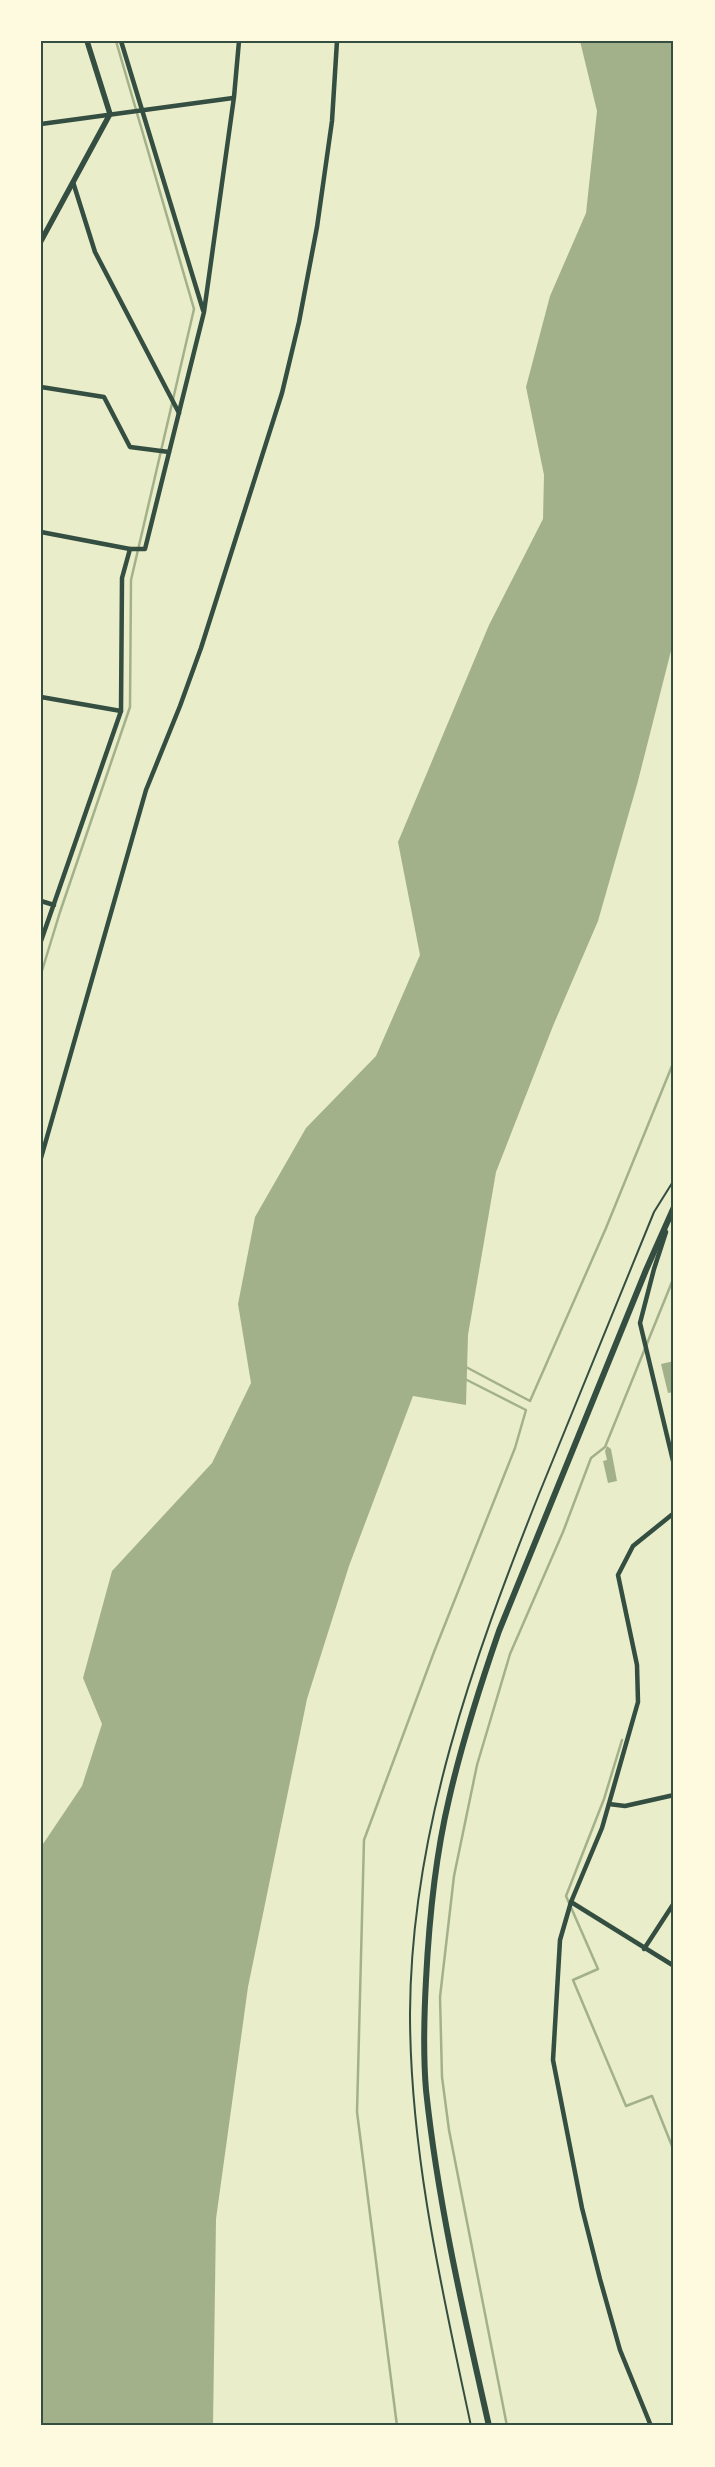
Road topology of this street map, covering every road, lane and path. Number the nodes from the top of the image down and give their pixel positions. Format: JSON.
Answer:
{"nodes":[{"id":1,"x":87,"y":41,"type":"edge"},
{"id":2,"x":122,"y":41,"type":"edge"},
{"id":3,"x":239,"y":41,"type":"edge"},
{"id":4,"x":337,"y":41,"type":"edge"},
{"id":5,"x":233,"y":98,"type":"junction"},
{"id":6,"x":143,"y":109,"type":"junction"},
{"id":7,"x":110,"y":114,"type":"junction"},
{"id":8,"x":41,"y":124,"type":"edge"},
{"id":9,"x":73,"y":182,"type":"junction"},
{"id":10,"x":41,"y":241,"type":"edge"},
{"id":11,"x":204,"y":312,"type":"junction"},
{"id":12,"x":41,"y":387,"type":"edge"},
{"id":13,"x":179,"y":412,"type":"junction"},
{"id":14,"x":169,"y":452,"type":"junction"},
{"id":15,"x":41,"y":532,"type":"edge"},
{"id":16,"x":130,"y":549,"type":"junction"},
{"id":17,"x":41,"y":696,"type":"edge"},
{"id":18,"x":121,"y":711,"type":"junction"},
{"id":19,"x":41,"y":901,"type":"edge"},
{"id":20,"x":54,"y":905,"type":"junction"},
{"id":21,"x":41,"y":941,"type":"edge"},
{"id":22,"x":41,"y":1158,"type":"edge"},
{"id":23,"x":674,"y":1180,"type":"edge"},
{"id":24,"x":674,"y":1207,"type":"edge"},
{"id":25,"x":667,"y":1217,"type":"junction"},
{"id":26,"x":674,"y":1465,"type":"edge"},
{"id":27,"x":674,"y":1513,"type":"edge"},
{"id":28,"x":674,"y":1795,"type":"edge"},
{"id":29,"x":609,"y":1804,"type":"junction"},
{"id":30,"x":571,"y":1902,"type":"junction"},
{"id":31,"x":674,"y":1903,"type":"edge"},
{"id":32,"x":644,"y":1949,"type":"junction"},
{"id":33,"x":674,"y":1966,"type":"edge"},
{"id":34,"x":650,"y":2425,"type":"edge"},
{"id":35,"x":471,"y":2426,"type":"edge"},
{"id":36,"x":489,"y":2426,"type":"edge"},
{"id":37,"x":644,"y":2426,"type":"edge"}],
"edges":[{"from":1,"to":7,"type":"street"},
{"from":2,"to":6,"type":"street"},
{"from":3,"to":5,"type":"street"},
{"from":4,"to":22,"type":"street"},
{"from":5,"to":6,"type":"street"},
{"from":5,"to":11,"type":"street"},
{"from":6,"to":7,"type":"street"},
{"from":6,"to":11,"type":"street"},
{"from":7,"to":8,"type":"street"},
{"from":7,"to":9,"type":"street"},
{"from":9,"to":10,"type":"street"},
{"from":9,"to":13,"type":"street"},
{"from":11,"to":13,"type":"street"},
{"from":12,"to":14,"type":"street"},
{"from":13,"to":14,"type":"street"},
{"from":14,"to":16,"type":"street"},
{"from":15,"to":16,"type":"street"},
{"from":16,"to":18,"type":"street"},
{"from":17,"to":18,"type":"street"},
{"from":18,"to":20,"type":"street"},
{"from":19,"to":20,"type":"street"},
{"from":20,"to":21,"type":"street"},
{"from":23,"to":35,"type":"path"},
{"from":24,"to":25,"type":"main road"},
{"from":25,"to":26,"type":"street"},
{"from":25,"to":36,"type":"main road"},
{"from":27,"to":29,"type":"street"},
{"from":28,"to":29,"type":"street"},
{"from":29,"to":30,"type":"street"},
{"from":30,"to":32,"type":"street"},
{"from":30,"to":34,"type":"street"},
{"from":31,"to":32,"type":"street"},
{"from":32,"to":33,"type":"street"},
{"from":34,"to":37,"type":"street"}]}
